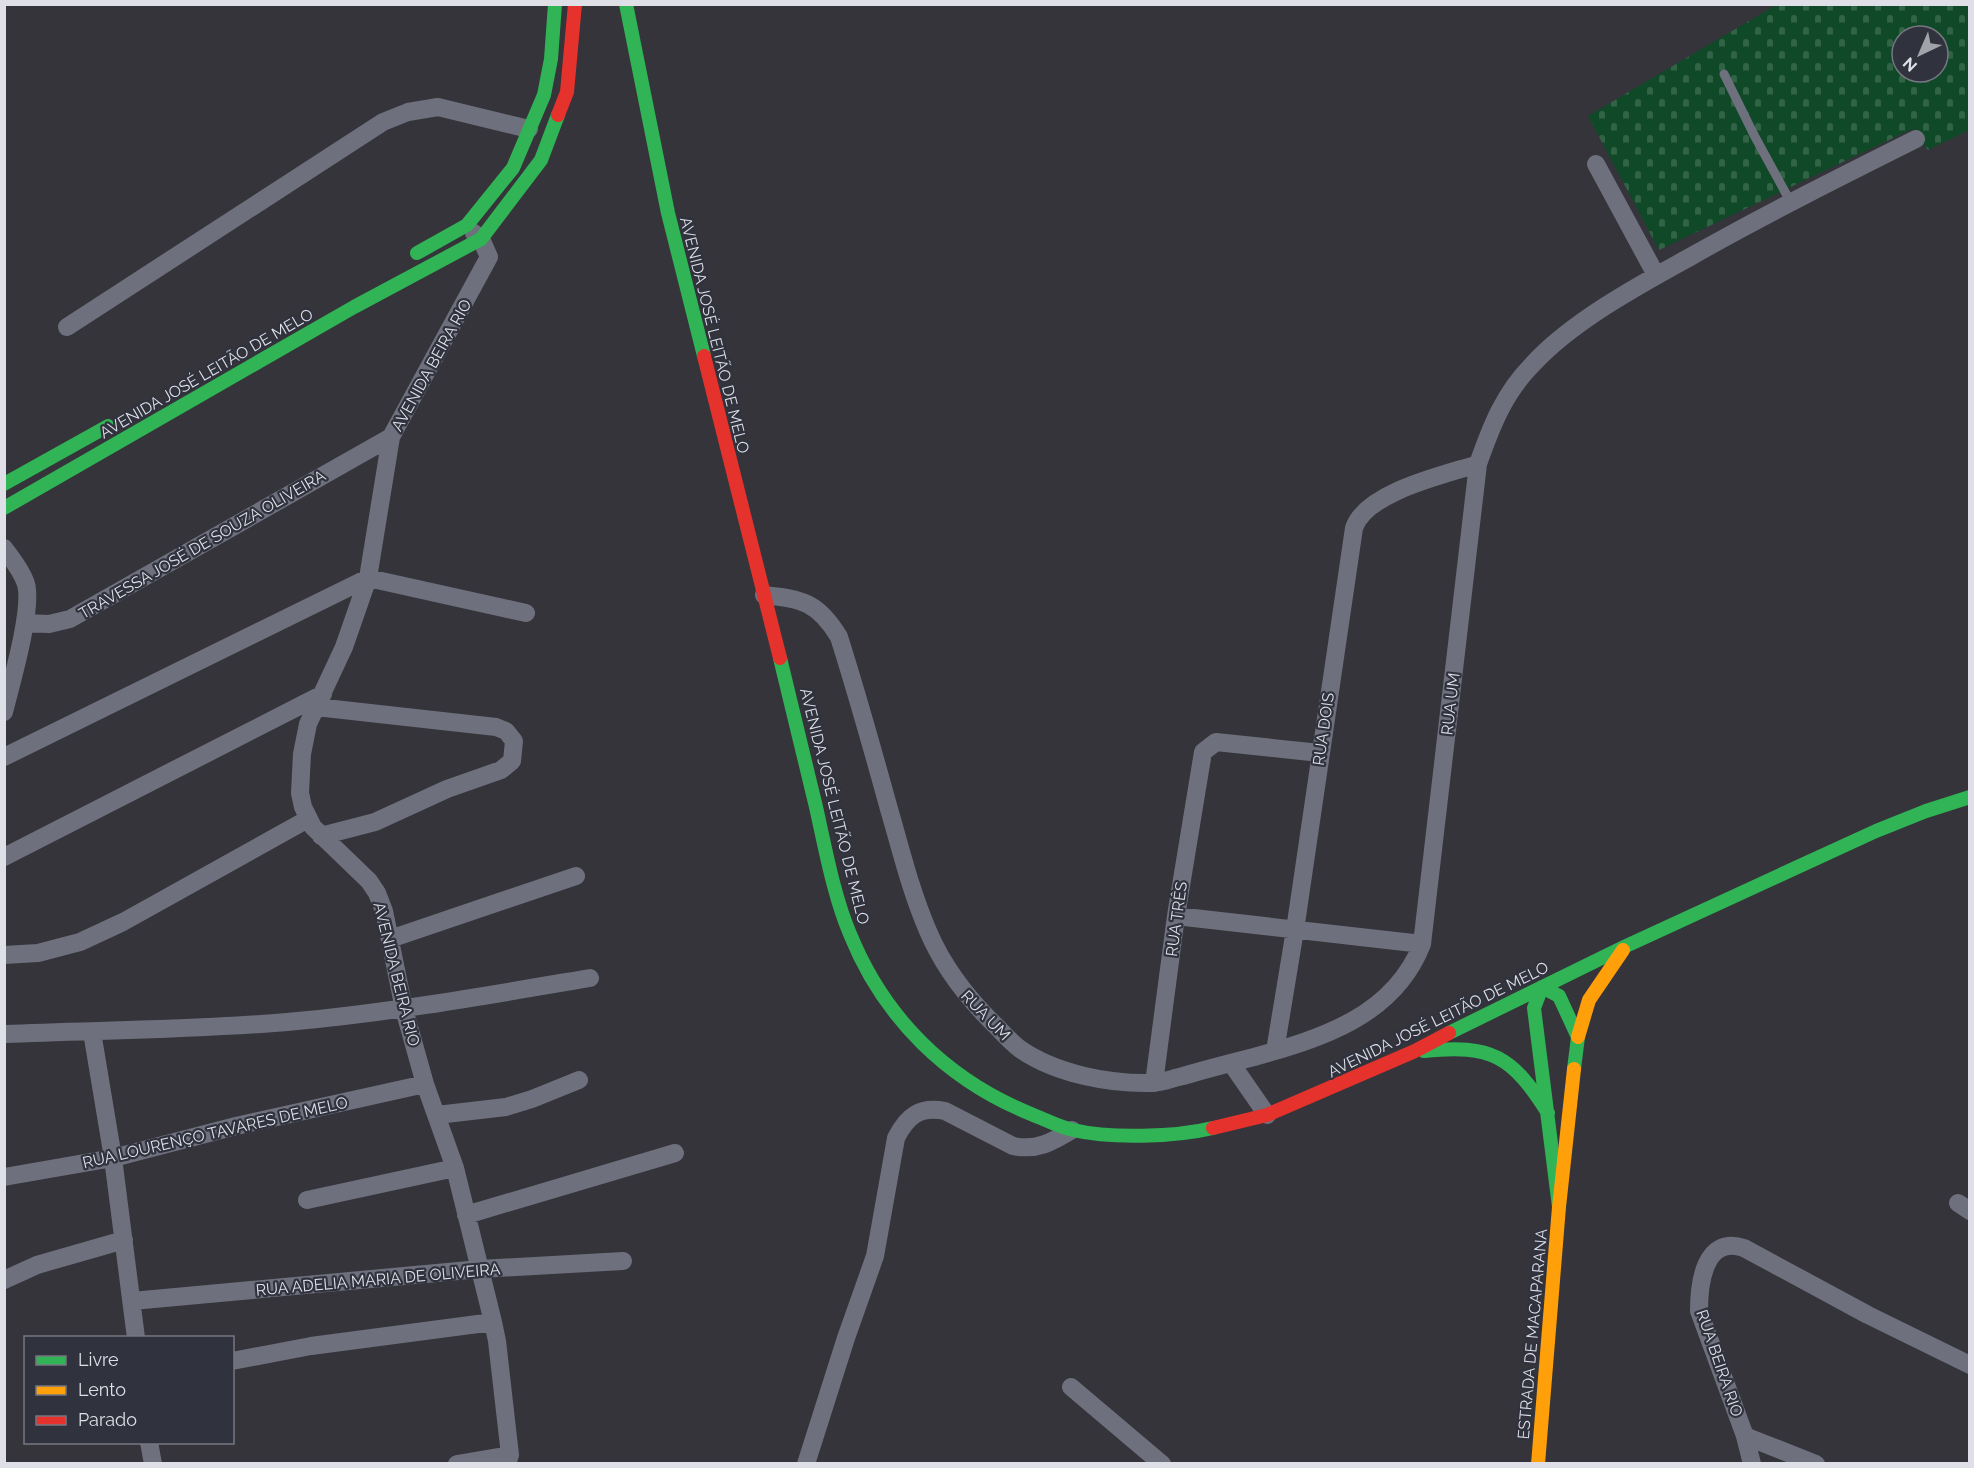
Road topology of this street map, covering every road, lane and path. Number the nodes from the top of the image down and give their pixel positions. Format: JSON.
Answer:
{"nodes":[{"id":1,"x":555,"y":4,"type":"edge"},
{"id":2,"x":574,"y":4,"type":"edge"},
{"id":3,"x":626,"y":4,"type":"edge"},
{"id":4,"x":1724,"y":74,"type":"dead end"},
{"id":5,"x":529,"y":129,"type":"junction"},
{"id":6,"x":1916,"y":139,"type":"dead end"},
{"id":7,"x":1596,"y":164,"type":"dead end"},
{"id":8,"x":513,"y":168,"type":"junction"},
{"id":9,"x":529,"y":178,"type":"junction"},
{"id":10,"x":1790,"y":201,"type":"junction"},
{"id":11,"x":466,"y":225,"type":"junction"},
{"id":12,"x":481,"y":239,"type":"junction"},
{"id":13,"x":404,"y":260,"type":"dead end"},
{"id":14,"x":1656,"y":275,"type":"junction"},
{"id":15,"x":67,"y":327,"type":"dead end"},
{"id":16,"x":208,"y":370,"type":"dead end"},
{"id":17,"x":217,"y":386,"type":"junction"},
{"id":18,"x":116,"y":421,"type":"dead end"},
{"id":19,"x":391,"y":437,"type":"junction"},
{"id":20,"x":1478,"y":464,"type":"junction"},
{"id":21,"x":4,"y":484,"type":"edge"},
{"id":22,"x":4,"y":508,"type":"edge"},
{"id":23,"x":4,"y":548,"type":"edge"},
{"id":24,"x":368,"y":578,"type":"junction"},
{"id":25,"x":764,"y":595,"type":"junction"},
{"id":26,"x":526,"y":613,"type":"dead end"},
{"id":27,"x":25,"y":623,"type":"junction"},
{"id":28,"x":320,"y":700,"type":"junction"},
{"id":29,"x":4,"y":712,"type":"edge"},
{"id":30,"x":1320,"y":753,"type":"junction"},
{"id":31,"x":4,"y":757,"type":"edge"},
{"id":32,"x":1970,"y":797,"type":"edge"},
{"id":33,"x":308,"y":819,"type":"junction"},
{"id":34,"x":321,"y":836,"type":"junction"},
{"id":35,"x":4,"y":857,"type":"edge"},
{"id":36,"x":576,"y":876,"type":"dead end"},
{"id":37,"x":1176,"y":916,"type":"junction"},
{"id":38,"x":1295,"y":930,"type":"junction"},
{"id":39,"x":390,"y":939,"type":"junction"},
{"id":40,"x":1422,"y":944,"type":"junction"},
{"id":41,"x":1626,"y":946,"type":"junction"},
{"id":42,"x":4,"y":955,"type":"edge"},
{"id":43,"x":590,"y":978,"type":"dead end"},
{"id":44,"x":1542,"y":987,"type":"junction"},
{"id":45,"x":404,"y":1009,"type":"junction"},
{"id":46,"x":92,"y":1032,"type":"junction"},
{"id":47,"x":4,"y":1034,"type":"edge"},
{"id":48,"x":1578,"y":1037,"type":"junction"},
{"id":49,"x":1275,"y":1051,"type":"junction"},
{"id":50,"x":1415,"y":1052,"type":"junction"},
{"id":51,"x":1231,"y":1063,"type":"junction"},
{"id":52,"x":579,"y":1080,"type":"dead end"},
{"id":53,"x":1154,"y":1083,"type":"junction"},
{"id":54,"x":425,"y":1084,"type":"junction"},
{"id":55,"x":1548,"y":1113,"type":"junction"},
{"id":56,"x":437,"y":1115,"type":"junction"},
{"id":57,"x":1267,"y":1115,"type":"junction"},
{"id":58,"x":1072,"y":1130,"type":"junction"},
{"id":59,"x":675,"y":1153,"type":"dead end"},
{"id":60,"x":113,"y":1158,"type":"junction"},
{"id":61,"x":455,"y":1167,"type":"junction"},
{"id":62,"x":4,"y":1177,"type":"edge"},
{"id":63,"x":307,"y":1200,"type":"dead end"},
{"id":64,"x":1559,"y":1208,"type":"junction"},
{"id":65,"x":466,"y":1215,"type":"junction"},
{"id":66,"x":124,"y":1240,"type":"junction"},
{"id":67,"x":623,"y":1261,"type":"dead end"},
{"id":68,"x":480,"y":1269,"type":"junction"},
{"id":69,"x":4,"y":1280,"type":"edge"},
{"id":70,"x":132,"y":1301,"type":"junction"},
{"id":71,"x":493,"y":1322,"type":"junction"},
{"id":72,"x":136,"y":1336,"type":"edge"},
{"id":73,"x":234,"y":1361,"type":"edge"},
{"id":74,"x":1970,"y":1365,"type":"edge"},
{"id":75,"x":1071,"y":1387,"type":"dead end"},
{"id":76,"x":1745,"y":1436,"type":"junction"},
{"id":77,"x":149,"y":1444,"type":"edge"},
{"id":78,"x":1155,"y":1458,"type":"edge"},
{"id":79,"x":508,"y":1459,"type":"edge"},
{"id":80,"x":153,"y":1464,"type":"edge"},
{"id":81,"x":457,"y":1464,"type":"edge"},
{"id":82,"x":806,"y":1464,"type":"edge"},
{"id":83,"x":1538,"y":1464,"type":"edge"},
{"id":84,"x":1752,"y":1464,"type":"edge"},
{"id":85,"x":1816,"y":1464,"type":"edge"}],
"edges":[{"from":1,"to":5,"type":"main road"},
{"from":2,"to":9,"type":"main road","name":"AVENIDA JOSÉ LEITÃO DE MELO"},
{"from":3,"to":25,"type":"main road","name":"AVENIDA JOSÉ LEITÃO DE MELO"},
{"from":4,"to":10,"type":"lane"},
{"from":5,"to":8,"type":"main road"},
{"from":5,"to":15,"type":"street"},
{"from":6,"to":10,"type":"street","name":"RUA UM"},
{"from":7,"to":14,"type":"street"},
{"from":8,"to":9,"type":"main road"},
{"from":8,"to":11,"type":"main road"},
{"from":9,"to":12,"type":"main road","name":"AVENIDA JOSÉ LEITÃO DE MELO"},
{"from":10,"to":14,"type":"street","name":"RUA UM"},
{"from":11,"to":12,"type":"street"},
{"from":11,"to":13,"type":"main road"},
{"from":12,"to":17,"type":"main road","name":"AVENIDA JOSÉ LEITÃO DE MELO"},
{"from":12,"to":19,"type":"street","name":"AVENIDA BEIRA RIO"},
{"from":14,"to":20,"type":"street","name":"RUA UM"},
{"from":16,"to":17,"type":"main road"},
{"from":17,"to":22,"type":"main road","name":"AVENIDA JOSÉ LEITÃO DE MELO"},
{"from":18,"to":21,"type":"main road","name":"AVENIDA JOSÉ LEITÃO DE MELO"},
{"from":19,"to":24,"type":"street","name":"AVENIDA BEIRA RIO"},
{"from":19,"to":27,"type":"street","name":"TRAVESSA JOSÉ DE SOUZA OLIVEIRA"},
{"from":20,"to":30,"type":"street","name":"RUA DOIS"},
{"from":20,"to":40,"type":"street","name":"RUA UM"},
{"from":23,"to":27,"type":"street"},
{"from":24,"to":26,"type":"street"},
{"from":24,"to":28,"type":"street","name":"AVENIDA BEIRA RIO"},
{"from":24,"to":31,"type":"street"},
{"from":25,"to":53,"type":"street","name":"RUA UM"},
{"from":25,"to":58,"type":"main road","name":"AVENIDA JOSÉ LEITÃO DE MELO"},
{"from":27,"to":29,"type":"street"},
{"from":28,"to":33,"type":"street","name":"AVENIDA BEIRA RIO"},
{"from":28,"to":34,"type":"street"},
{"from":28,"to":35,"type":"street"},
{"from":30,"to":37,"type":"street","name":"RUA TRÊS"},
{"from":30,"to":38,"type":"street","name":"RUA DOIS"},
{"from":32,"to":41,"type":"main road","name":"AVENIDA JOSÉ LEITÃO DE MELO"},
{"from":33,"to":34,"type":"street","name":"AVENIDA BEIRA RIO"},
{"from":33,"to":42,"type":"street"},
{"from":34,"to":39,"type":"street","name":"AVENIDA BEIRA RIO"},
{"from":36,"to":39,"type":"street"},
{"from":37,"to":38,"type":"street"},
{"from":37,"to":53,"type":"street","name":"RUA TRÊS"},
{"from":38,"to":40,"type":"street"},
{"from":38,"to":49,"type":"street","name":"RUA DOIS"},
{"from":39,"to":45,"type":"street","name":"AVENIDA BEIRA RIO"},
{"from":40,"to":49,"type":"street","name":"RUA UM"},
{"from":41,"to":44,"type":"main road","name":"AVENIDA JOSÉ LEITÃO DE MELO"},
{"from":41,"to":48,"type":"main road","name":"ESTRADA DE MACAPARANA"},
{"from":43,"to":45,"type":"street"},
{"from":44,"to":48,"type":"main road"},
{"from":44,"to":50,"type":"main road","name":"AVENIDA JOSÉ LEITÃO DE MELO"},
{"from":44,"to":55,"type":"main road","name":"ESTRADA DE MACAPARANA"},
{"from":45,"to":46,"type":"street"},
{"from":45,"to":54,"type":"street","name":"AVENIDA BEIRA RIO"},
{"from":46,"to":47,"type":"street"},
{"from":46,"to":60,"type":"street"},
{"from":48,"to":64,"type":"main road","name":"ESTRADA DE MACAPARANA"},
{"from":49,"to":51,"type":"street","name":"RUA UM"},
{"from":50,"to":55,"type":"main road"},
{"from":50,"to":57,"type":"main road","name":"AVENIDA JOSÉ LEITÃO DE MELO"},
{"from":51,"to":53,"type":"street","name":"RUA UM"},
{"from":51,"to":57,"type":"street"},
{"from":52,"to":56,"type":"street"},
{"from":54,"to":56,"type":"street","name":"AVENIDA BEIRA RIO"},
{"from":54,"to":60,"type":"street","name":"RUA LOURENÇO TAVARES DE MELO"},
{"from":55,"to":64,"type":"main road","name":"ESTRADA DE MACAPARANA"},
{"from":56,"to":61,"type":"street","name":"AVENIDA BEIRA RIO"},
{"from":57,"to":58,"type":"main road","name":"AVENIDA JOSÉ LEITÃO DE MELO"},
{"from":58,"to":82,"type":"street"},
{"from":59,"to":65,"type":"street"},
{"from":60,"to":62,"type":"street","name":"RUA LOURENÇO TAVARES DE MELO"},
{"from":60,"to":66,"type":"street"},
{"from":61,"to":63,"type":"street"},
{"from":61,"to":65,"type":"street","name":"AVENIDA BEIRA RIO"},
{"from":64,"to":83,"type":"main road","name":"ESTRADA DE MACAPARANA"},
{"from":65,"to":68,"type":"street","name":"AVENIDA BEIRA RIO"},
{"from":66,"to":69,"type":"street"},
{"from":66,"to":70,"type":"street"},
{"from":67,"to":68,"type":"street","name":"RUA ADELIA MARIA DE OLIVEIRA"},
{"from":68,"to":70,"type":"street","name":"RUA ADELIA MARIA DE OLIVEIRA"},
{"from":68,"to":71,"type":"street","name":"AVENIDA BEIRA RIO"},
{"from":70,"to":72,"type":"street"},
{"from":71,"to":73,"type":"street"},
{"from":71,"to":79,"type":"street","name":"AVENIDA BEIRA RIO"},
{"from":74,"to":76,"type":"street","name":"RUA BEIRA RIO"},
{"from":75,"to":78,"type":"street"},
{"from":76,"to":84,"type":"street","name":"RUA BEIRA RIO"},
{"from":76,"to":85,"type":"street"},
{"from":77,"to":80,"type":"street"},
{"from":79,"to":81,"type":"street"}]}
